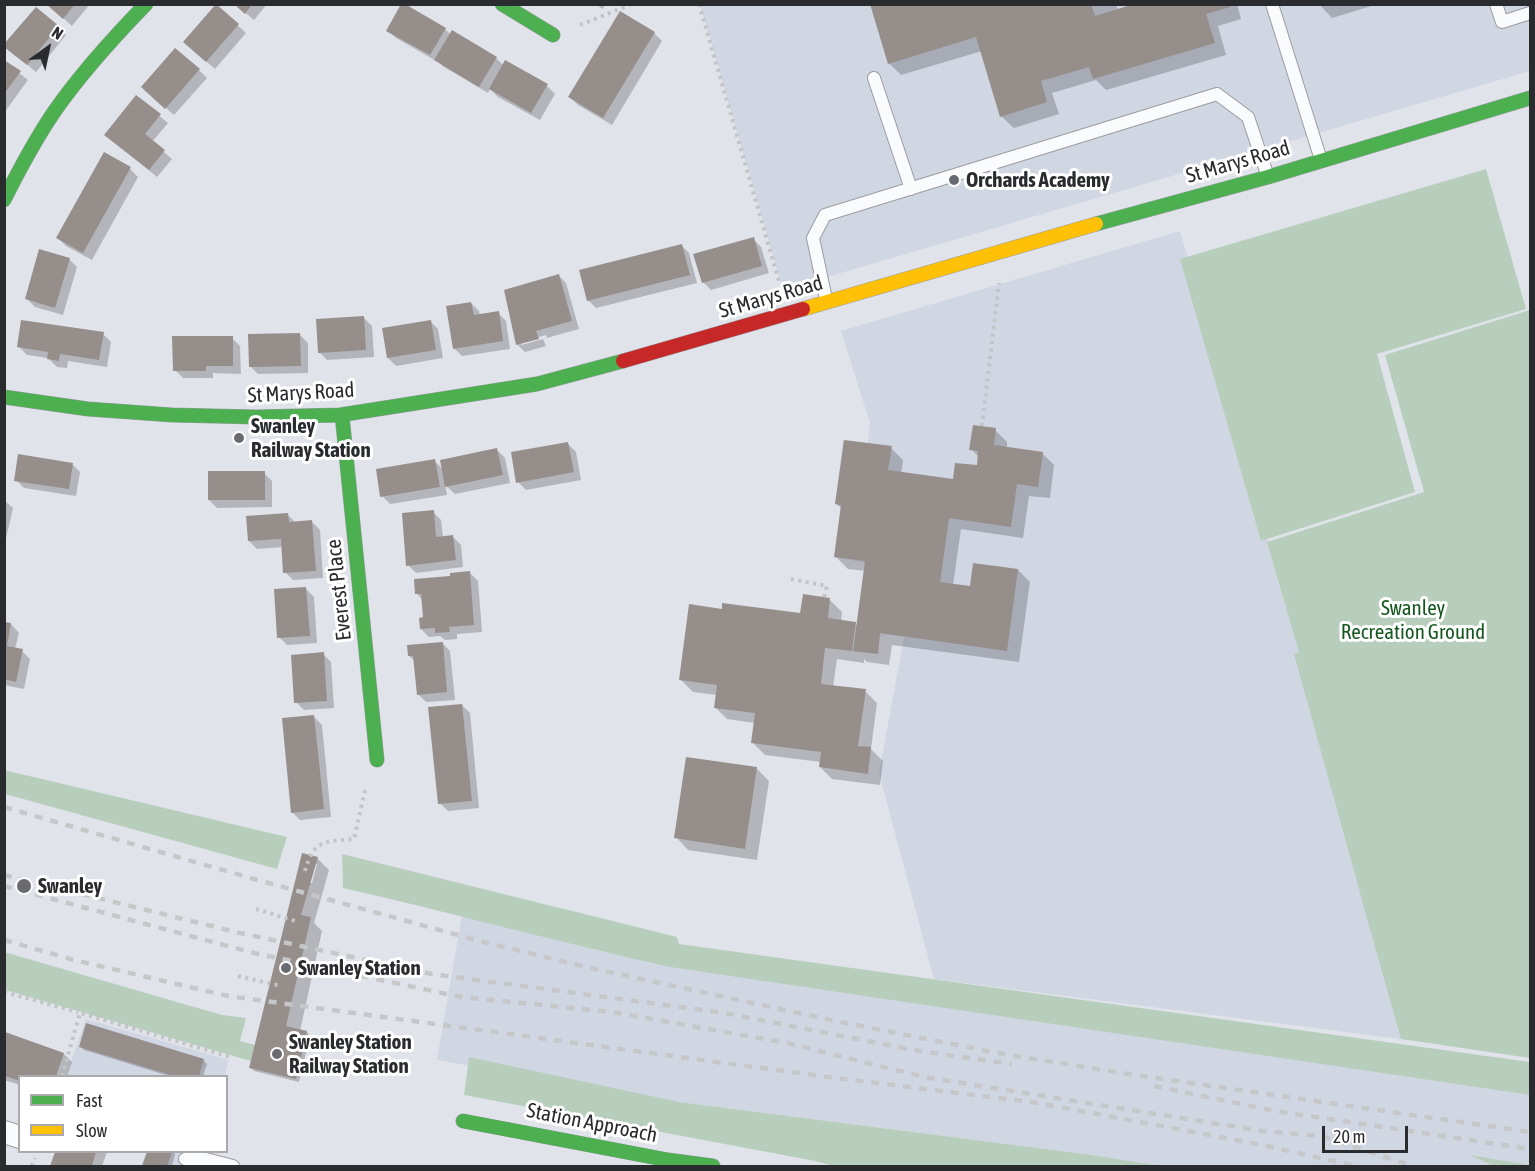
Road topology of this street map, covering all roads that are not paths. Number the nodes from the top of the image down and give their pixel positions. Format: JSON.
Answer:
{"nodes":[{"id":1,"x":146,"y":4,"type":"edge"},
{"id":2,"x":502,"y":4,"type":"edge"},
{"id":3,"x":1272,"y":4,"type":"edge"},
{"id":4,"x":1496,"y":4,"type":"edge"},
{"id":5,"x":1530,"y":13,"type":"edge"},
{"id":6,"x":553,"y":35,"type":"road end"},
{"id":7,"x":874,"y":78,"type":"dead end"},
{"id":8,"x":1530,"y":98,"type":"edge"},
{"id":9,"x":1321,"y":160,"type":"junction"},
{"id":10,"x":1268,"y":177,"type":"junction"},
{"id":11,"x":911,"y":189,"type":"junction"},
{"id":12,"x":4,"y":200,"type":"edge"},
{"id":13,"x":826,"y":303,"type":"junction"},
{"id":14,"x":4,"y":398,"type":"edge"},
{"id":15,"x":342,"y":415,"type":"junction"},
{"id":16,"x":377,"y":760,"type":"road end"},
{"id":17,"x":463,"y":1120,"type":"dead end"},
{"id":18,"x":182,"y":1159,"type":"edge"},
{"id":19,"x":667,"y":1163,"type":"edge"},
{"id":20,"x":233,"y":1167,"type":"edge"},
{"id":21,"x":713,"y":1167,"type":"edge"}],
"edges":[{"from":1,"to":12,"type":"street"},
{"from":2,"to":6,"type":"street"},
{"from":3,"to":9,"type":"lane"},
{"from":4,"to":5,"type":"lane"},
{"from":7,"to":11,"type":"lane"},
{"from":8,"to":9,"type":"street","name":"St Marys Road"},
{"from":9,"to":10,"type":"street","name":"St Marys Road"},
{"from":10,"to":11,"type":"lane"},
{"from":10,"to":13,"type":"street","name":"St Marys Road"},
{"from":11,"to":13,"type":"lane"},
{"from":13,"to":15,"type":"street","name":"St Marys Road"},
{"from":14,"to":15,"type":"street","name":"St Marys Road"},
{"from":15,"to":16,"type":"street","name":"Everest Place"},
{"from":17,"to":19,"type":"street","name":"Station Approach"},
{"from":18,"to":20,"type":"lane"},
{"from":19,"to":21,"type":"street","name":"Station Approach"}]}
